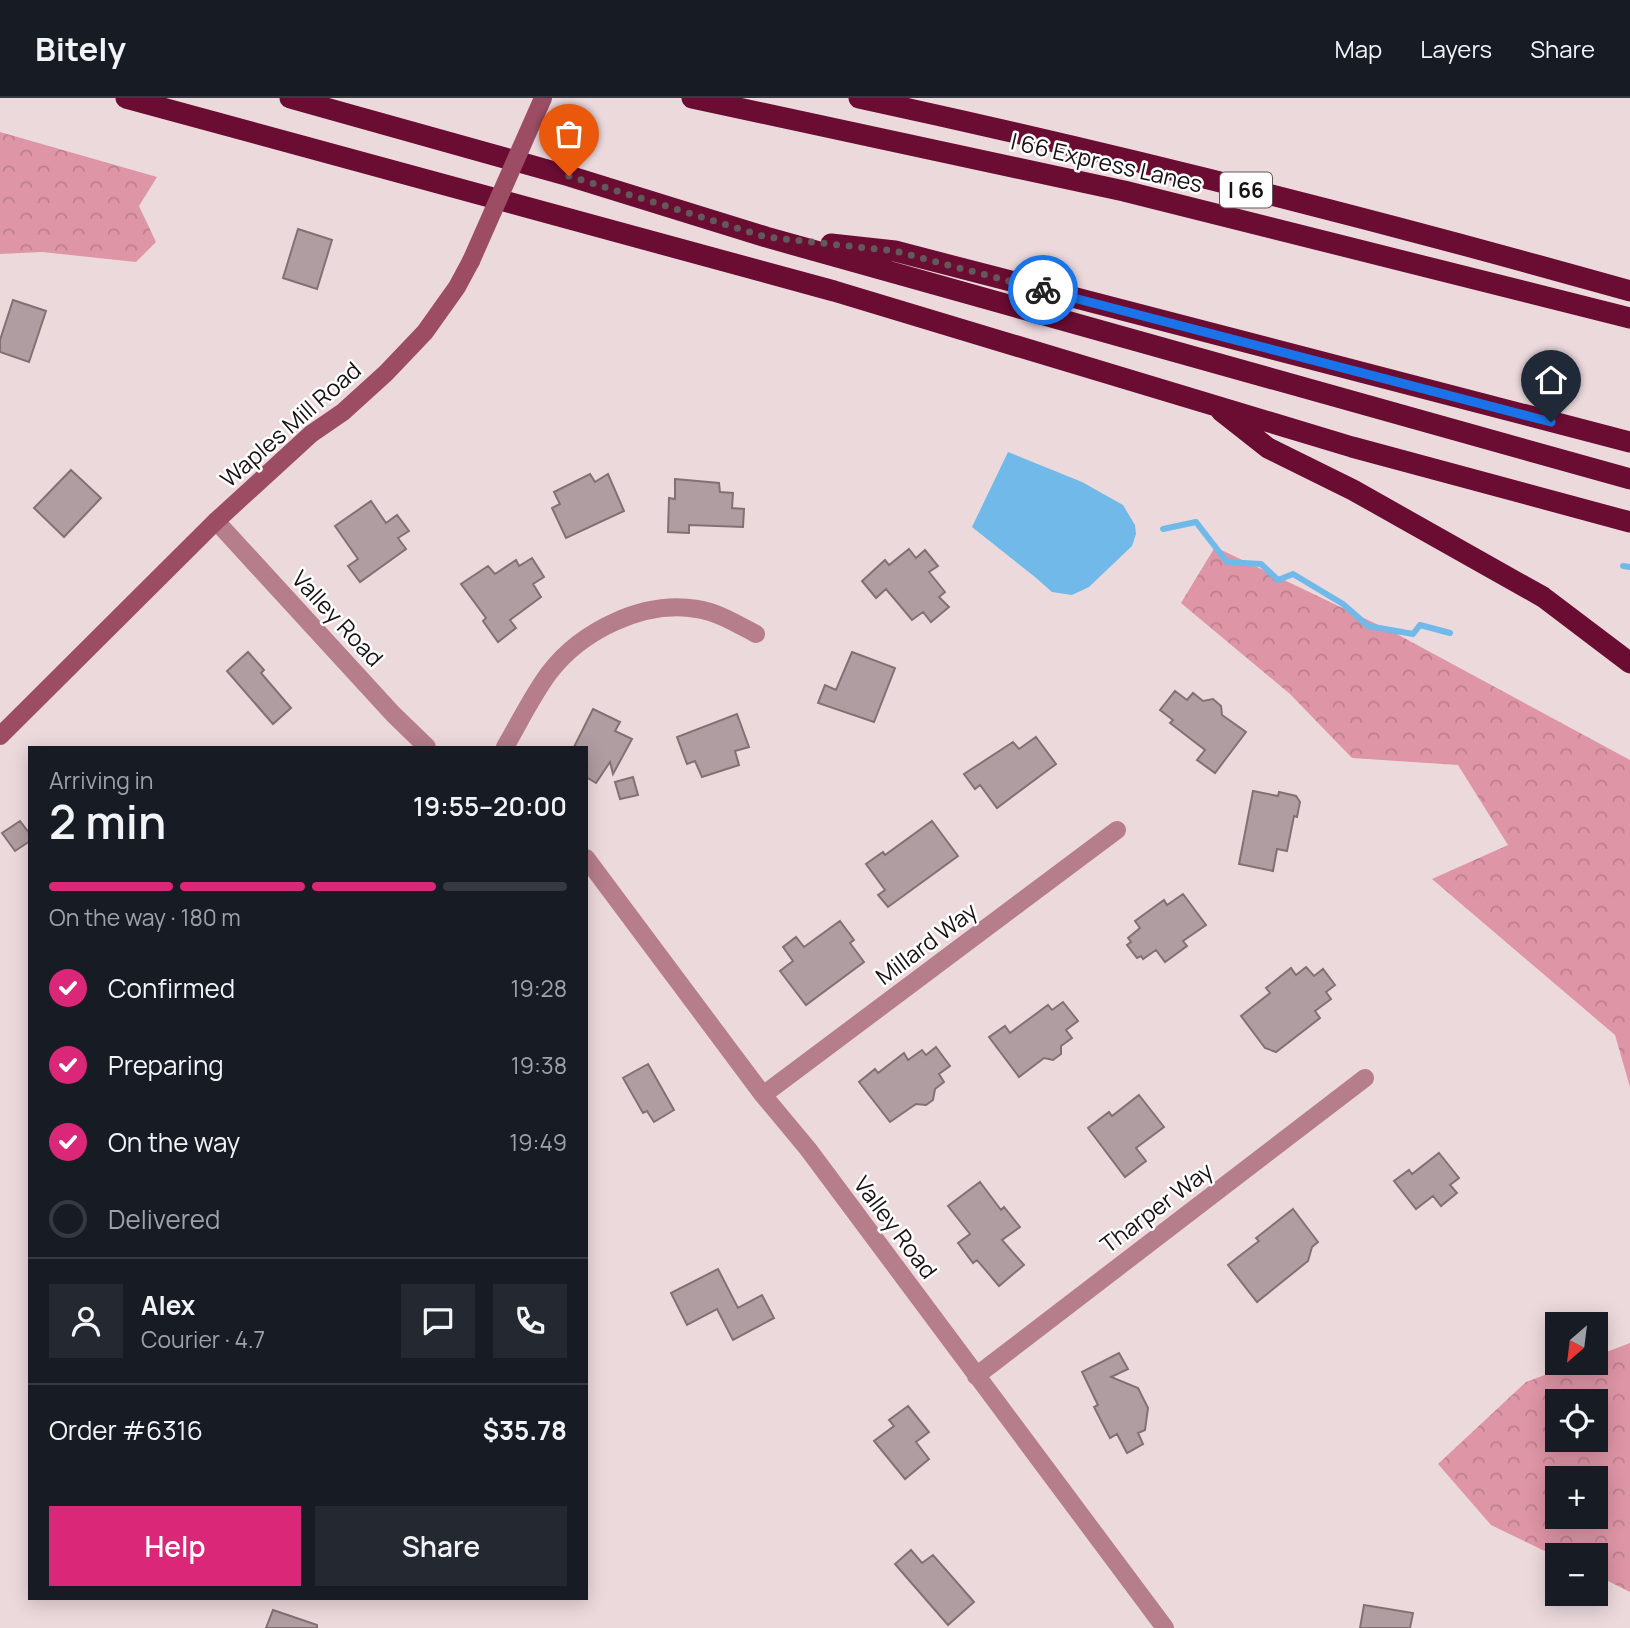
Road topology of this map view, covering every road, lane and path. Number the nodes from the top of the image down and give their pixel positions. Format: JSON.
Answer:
{"nodes":[{"id":1,"x":126,"y":98,"type":"edge"},
{"id":2,"x":290,"y":98,"type":"edge"},
{"id":3,"x":543,"y":98,"type":"edge"},
{"id":4,"x":692,"y":98,"type":"edge"},
{"id":5,"x":859,"y":98,"type":"edge"},
{"id":6,"x":766,"y":237,"type":"junction"},
{"id":7,"x":1630,"y":291,"type":"edge"},
{"id":8,"x":1630,"y":317,"type":"edge"},
{"id":9,"x":1212,"y":403,"type":"junction"},
{"id":10,"x":1630,"y":443,"type":"edge"},
{"id":11,"x":1630,"y":479,"type":"edge"},
{"id":12,"x":216,"y":521,"type":"junction"},
{"id":13,"x":1630,"y":522,"type":"edge"},
{"id":14,"x":756,"y":634,"type":"dead end"},
{"id":15,"x":1630,"y":663,"type":"edge"},
{"id":16,"x":0,"y":736,"type":"edge"},
{"id":17,"x":425,"y":746,"type":"edge"},
{"id":18,"x":506,"y":746,"type":"edge"},
{"id":19,"x":1117,"y":830,"type":"dead end"},
{"id":20,"x":588,"y":861,"type":"edge"},
{"id":21,"x":1366,"y":1078,"type":"dead end"},
{"id":22,"x":764,"y":1095,"type":"junction"},
{"id":23,"x":976,"y":1376,"type":"junction"},
{"id":24,"x":1165,"y":1628,"type":"edge"}],
"edges":[{"from":1,"to":9,"type":"highway"},
{"from":2,"to":6,"type":"highway"},
{"from":3,"to":12,"type":"main road","name":"Waples Mill Road","bridge":true},
{"from":4,"to":8,"type":"highway","name":"I 66 Express Lanes"},
{"from":5,"to":7,"type":"highway","number":"I 66"},
{"from":6,"to":10,"type":"highway"},
{"from":6,"to":11,"type":"highway"},
{"from":9,"to":13,"type":"highway"},
{"from":9,"to":15,"type":"highway"},
{"from":12,"to":16,"type":"main road","name":"Waples Mill Road"},
{"from":12,"to":17,"type":"street","name":"Valley Road"},
{"from":14,"to":18,"type":"street"},
{"from":19,"to":22,"type":"street","name":"Millard Way"},
{"from":20,"to":22,"type":"street","name":"Valley Road"},
{"from":21,"to":23,"type":"street","name":"Tharper Way"},
{"from":22,"to":23,"type":"street","name":"Valley Road"},
{"from":23,"to":24,"type":"street","name":"Valley Road"}]}
